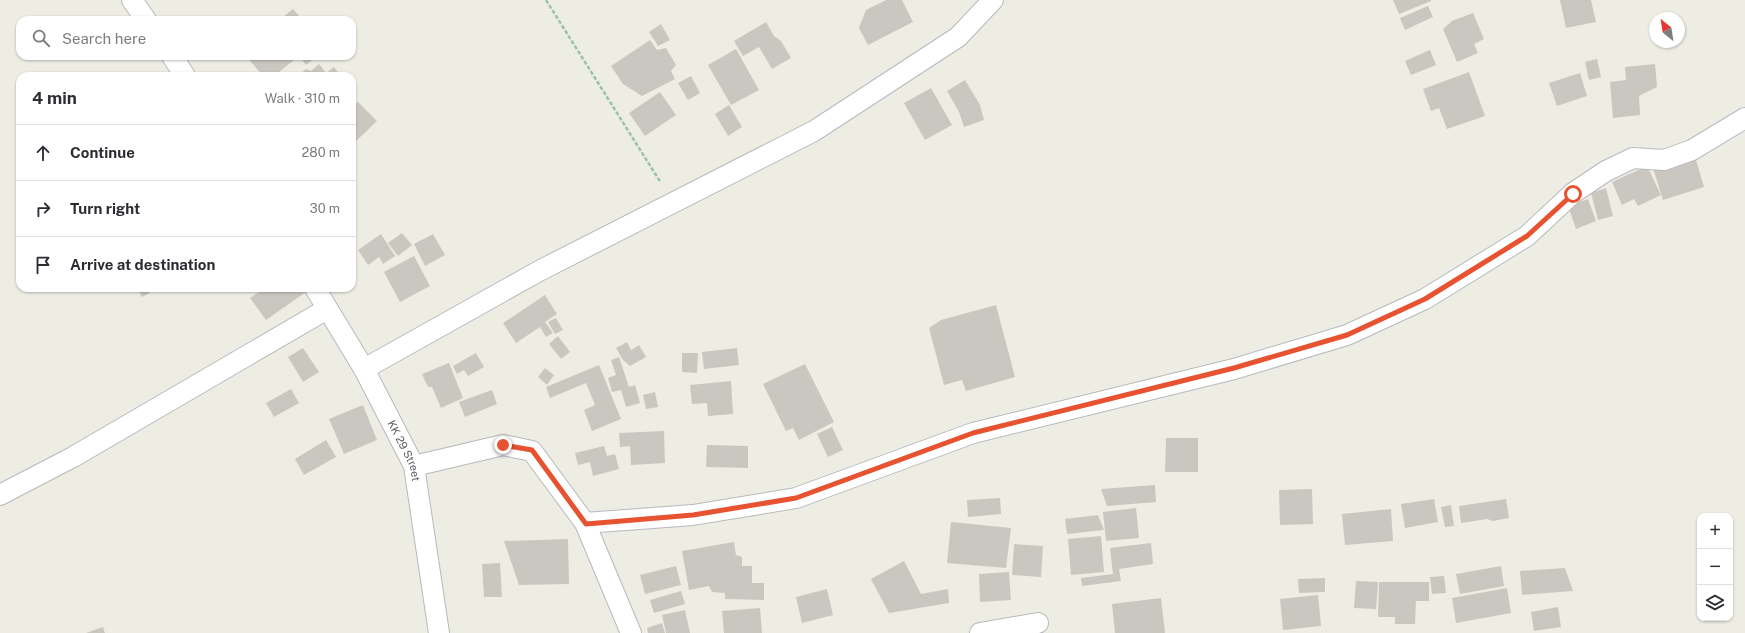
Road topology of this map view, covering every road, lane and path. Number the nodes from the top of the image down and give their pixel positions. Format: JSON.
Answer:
{"nodes":[{"id":1,"x":132,"y":0,"type":"edge"},
{"id":2,"x":546,"y":0,"type":"edge"},
{"id":3,"x":993,"y":0,"type":"edge"},
{"id":4,"x":143,"y":16,"type":"edge"},
{"id":5,"x":175,"y":60,"type":"edge"},
{"id":6,"x":182,"y":72,"type":"edge"},
{"id":7,"x":1745,"y":118,"type":"edge"},
{"id":8,"x":673,"y":202,"type":"junction"},
{"id":9,"x":316,"y":292,"type":"edge"},
{"id":10,"x":327,"y":309,"type":"junction"},
{"id":11,"x":364,"y":369,"type":"junction"},
{"id":12,"x":414,"y":466,"type":"junction"},
{"id":13,"x":0,"y":495,"type":"edge"},
{"id":14,"x":586,"y":524,"type":"junction"},
{"id":15,"x":1038,"y":623,"type":"dead end"},
{"id":16,"x":440,"y":633,"type":"edge"},
{"id":17,"x":631,"y":633,"type":"edge"},
{"id":18,"x":980,"y":633,"type":"edge"}],
"edges":[{"from":1,"to":4,"type":"street"},
{"from":2,"to":8,"type":"path"},
{"from":3,"to":8,"type":"street"},
{"from":5,"to":6,"type":"street"},
{"from":7,"to":14,"type":"street"},
{"from":8,"to":11,"type":"street"},
{"from":9,"to":10,"type":"street","name":"KK 29 Street"},
{"from":10,"to":11,"type":"street","name":"KK 29 Street"},
{"from":10,"to":13,"type":"street"},
{"from":11,"to":12,"type":"street","name":"KK 29 Street"},
{"from":12,"to":14,"type":"street"},
{"from":12,"to":16,"type":"street","name":"KK 29 Street"},
{"from":14,"to":17,"type":"street"},
{"from":15,"to":18,"type":"street"}]}
